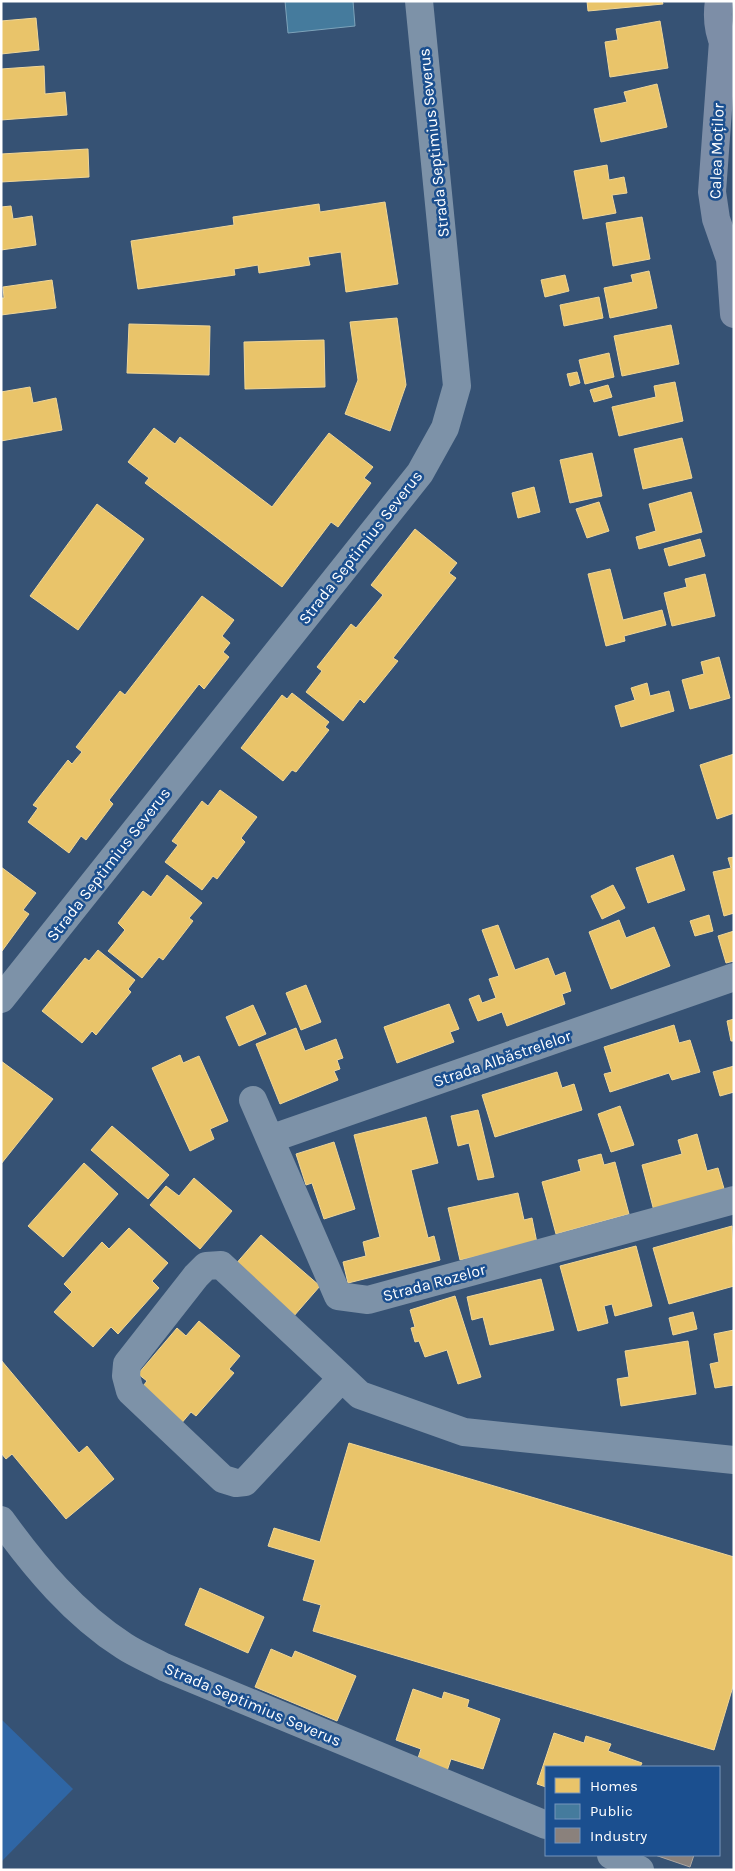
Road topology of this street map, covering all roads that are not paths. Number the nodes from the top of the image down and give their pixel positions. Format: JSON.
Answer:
{"nodes":[{"id":1,"x":419,"y":1,"type":"edge"},
{"id":2,"x":720,"y":1,"type":"edge"},
{"id":3,"x":728,"y":49,"type":"edge"},
{"id":4,"x":734,"y":229,"type":"edge"},
{"id":5,"x":730,"y":259,"type":"junction"},
{"id":6,"x":734,"y":314,"type":"edge"},
{"id":7,"x":734,"y":977,"type":"edge"},
{"id":8,"x":1,"y":999,"type":"edge"},
{"id":9,"x":254,"y":1100,"type":"dead end"},
{"id":10,"x":270,"y":1138,"type":"junction"},
{"id":11,"x":734,"y":1200,"type":"edge"},
{"id":12,"x":342,"y":1378,"type":"junction"},
{"id":13,"x":734,"y":1460,"type":"edge"},
{"id":14,"x":1,"y":1520,"type":"edge"},
{"id":15,"x":545,"y":1825,"type":"edge"},
{"id":16,"x":613,"y":1856,"type":"edge"},
{"id":17,"x":640,"y":1870,"type":"edge"}],
"edges":[{"from":1,"to":8,"type":"street","name":"Strada Septimius Severus"},
{"from":2,"to":3,"type":"main road","name":"Calea Moților"},
{"from":3,"to":5,"type":"main road","name":"Calea Moților"},
{"from":4,"to":5,"type":"main road","name":"Calea Moților"},
{"from":5,"to":6,"type":"main road","name":"Calea Moților"},
{"from":7,"to":10,"type":"street","name":"Strada Albăstrelelor"},
{"from":9,"to":10,"type":"street","name":"Strada Rozelor"},
{"from":10,"to":11,"type":"street","name":"Strada Rozelor"},
{"from":12,"to":12,"type":"street"},
{"from":12,"to":13,"type":"street"},
{"from":14,"to":15,"type":"street","name":"Strada Septimius Severus"},
{"from":16,"to":17,"type":"street"}]}
